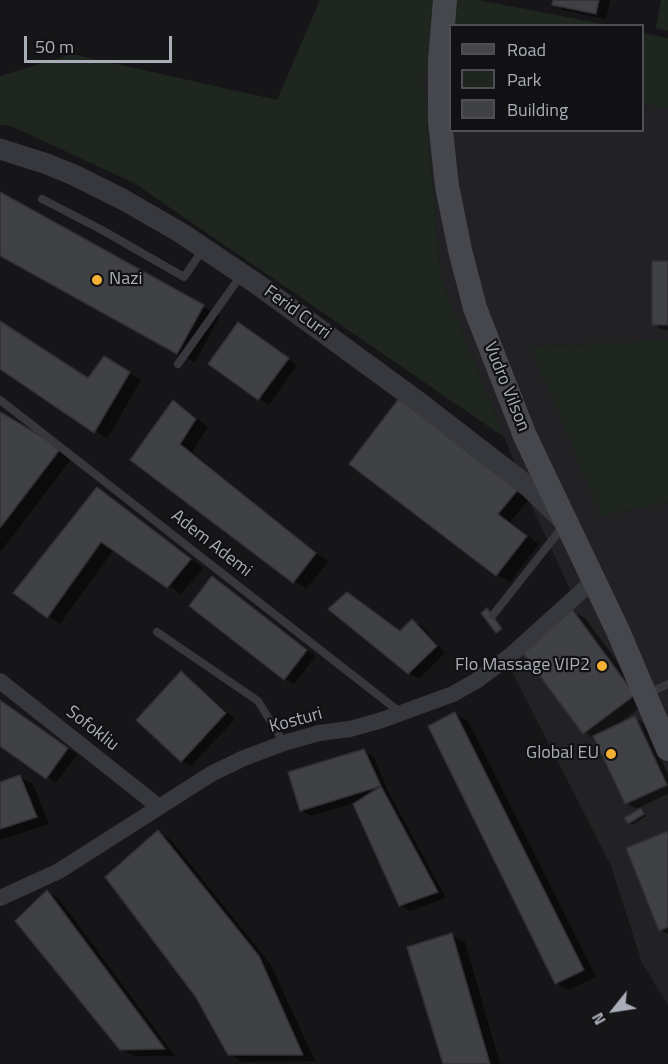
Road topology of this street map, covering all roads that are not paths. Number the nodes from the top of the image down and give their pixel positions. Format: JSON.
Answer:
{"nodes":[{"id":1,"x":445,"y":0,"type":"edge"},
{"id":2,"x":0,"y":149,"type":"edge"},
{"id":3,"x":42,"y":199,"type":"dead end"},
{"id":4,"x":204,"y":248,"type":"junction"},
{"id":5,"x":242,"y":274,"type":"junction"},
{"id":6,"x":178,"y":364,"type":"dead end"},
{"id":7,"x":0,"y":400,"type":"edge"},
{"id":8,"x":566,"y":522,"type":"junction"},
{"id":9,"x":594,"y":580,"type":"junction"},
{"id":10,"x":493,"y":615,"type":"dead end"},
{"id":11,"x":157,"y":632,"type":"dead end"},
{"id":12,"x":0,"y":681,"type":"edge"},
{"id":13,"x":668,"y":684,"type":"edge"},
{"id":14,"x":645,"y":694,"type":"junction"},
{"id":15,"x":401,"y":713,"type":"junction"},
{"id":16,"x":284,"y":743,"type":"junction"},
{"id":17,"x":668,"y":749,"type":"edge"},
{"id":18,"x":159,"y":807,"type":"junction"},
{"id":19,"x":0,"y":897,"type":"edge"}],
"edges":[{"from":1,"to":8,"type":"main road","name":"Vudro Vilson"},
{"from":2,"to":4,"type":"street","name":"Ferid Curri"},
{"from":3,"to":4,"type":"lane"},
{"from":4,"to":5,"type":"street","name":"Ferid Curri"},
{"from":5,"to":6,"type":"lane"},
{"from":5,"to":8,"type":"street","name":"Ferid Curri"},
{"from":7,"to":15,"type":"lane","name":"Adem Ademi"},
{"from":8,"to":9,"type":"main road","name":"Vudro Vilson"},
{"from":8,"to":10,"type":"lane"},
{"from":9,"to":14,"type":"main road","name":"Vudro Vilson"},
{"from":9,"to":15,"type":"street","name":"Kosturi"},
{"from":11,"to":16,"type":"lane"},
{"from":12,"to":18,"type":"street","name":"Sofokliu"},
{"from":13,"to":14,"type":"lane"},
{"from":14,"to":17,"type":"main road","name":"Vudro Vilson"},
{"from":15,"to":16,"type":"street","name":"Kosturi"},
{"from":16,"to":18,"type":"street","name":"Kosturi"},
{"from":18,"to":19,"type":"street","name":"Kosturi"}]}
